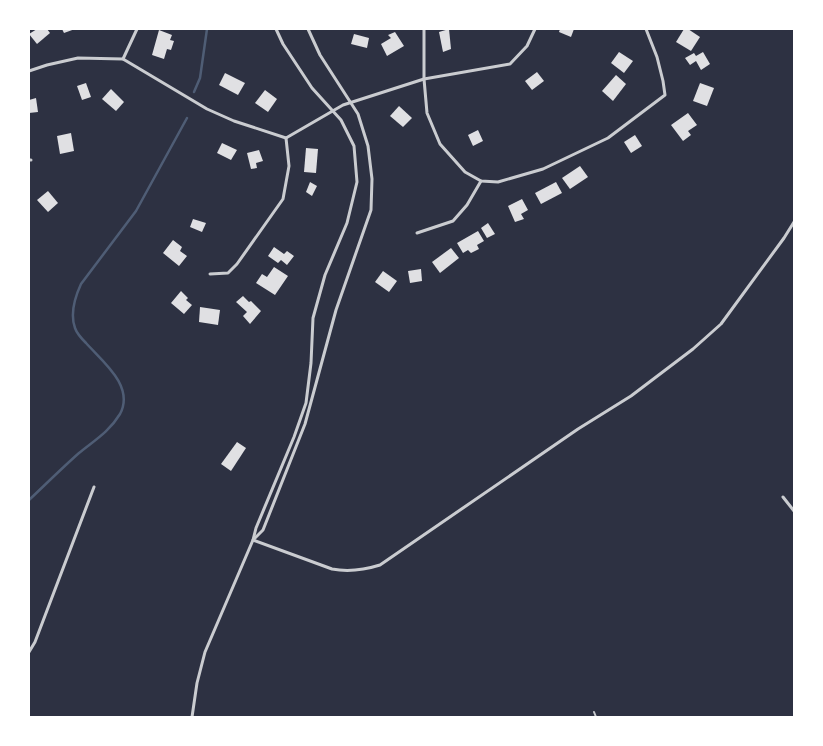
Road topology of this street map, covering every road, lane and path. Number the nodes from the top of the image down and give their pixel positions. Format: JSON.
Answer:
{"nodes":[{"id":1,"x":137,"y":29,"type":"edge"},
{"id":2,"x":276,"y":29,"type":"edge"},
{"id":3,"x":308,"y":29,"type":"edge"},
{"id":4,"x":424,"y":29,"type":"edge"},
{"id":5,"x":535,"y":29,"type":"edge"},
{"id":6,"x":646,"y":29,"type":"edge"},
{"id":7,"x":123,"y":58,"type":"junction"},
{"id":8,"x":29,"y":71,"type":"edge"},
{"id":9,"x":424,"y":80,"type":"junction"},
{"id":10,"x":352,"y":103,"type":"junction"},
{"id":11,"x":334,"y":111,"type":"junction"},
{"id":12,"x":286,"y":138,"type":"junction"},
{"id":13,"x":481,"y":181,"type":"junction"},
{"id":14,"x":794,"y":222,"type":"edge"},
{"id":15,"x":417,"y":233,"type":"dead end"},
{"id":16,"x":210,"y":274,"type":"dead end"},
{"id":17,"x":94,"y":487,"type":"dead end"},
{"id":18,"x":783,"y":497,"type":"dead end"},
{"id":19,"x":794,"y":511,"type":"edge"},
{"id":20,"x":253,"y":540,"type":"junction"},
{"id":21,"x":29,"y":652,"type":"edge"},
{"id":22,"x":594,"y":712,"type":"dead end"},
{"id":23,"x":192,"y":717,"type":"edge"},
{"id":24,"x":596,"y":717,"type":"edge"}],
"edges":[{"from":1,"to":7,"type":"street"},
{"from":2,"to":11,"type":"street"},
{"from":3,"to":10,"type":"street"},
{"from":4,"to":9,"type":"street"},
{"from":5,"to":9,"type":"street"},
{"from":6,"to":13,"type":"street"},
{"from":7,"to":8,"type":"street"},
{"from":7,"to":12,"type":"street"},
{"from":9,"to":10,"type":"street"},
{"from":9,"to":13,"type":"street"},
{"from":10,"to":11,"type":"street"},
{"from":10,"to":20,"type":"street"},
{"from":11,"to":12,"type":"street"},
{"from":11,"to":20,"type":"street"},
{"from":12,"to":16,"type":"street"},
{"from":13,"to":15,"type":"street"},
{"from":14,"to":20,"type":"street"},
{"from":17,"to":21,"type":"street"},
{"from":18,"to":19,"type":"street"},
{"from":20,"to":23,"type":"street"},
{"from":22,"to":24,"type":"lane"}]}
